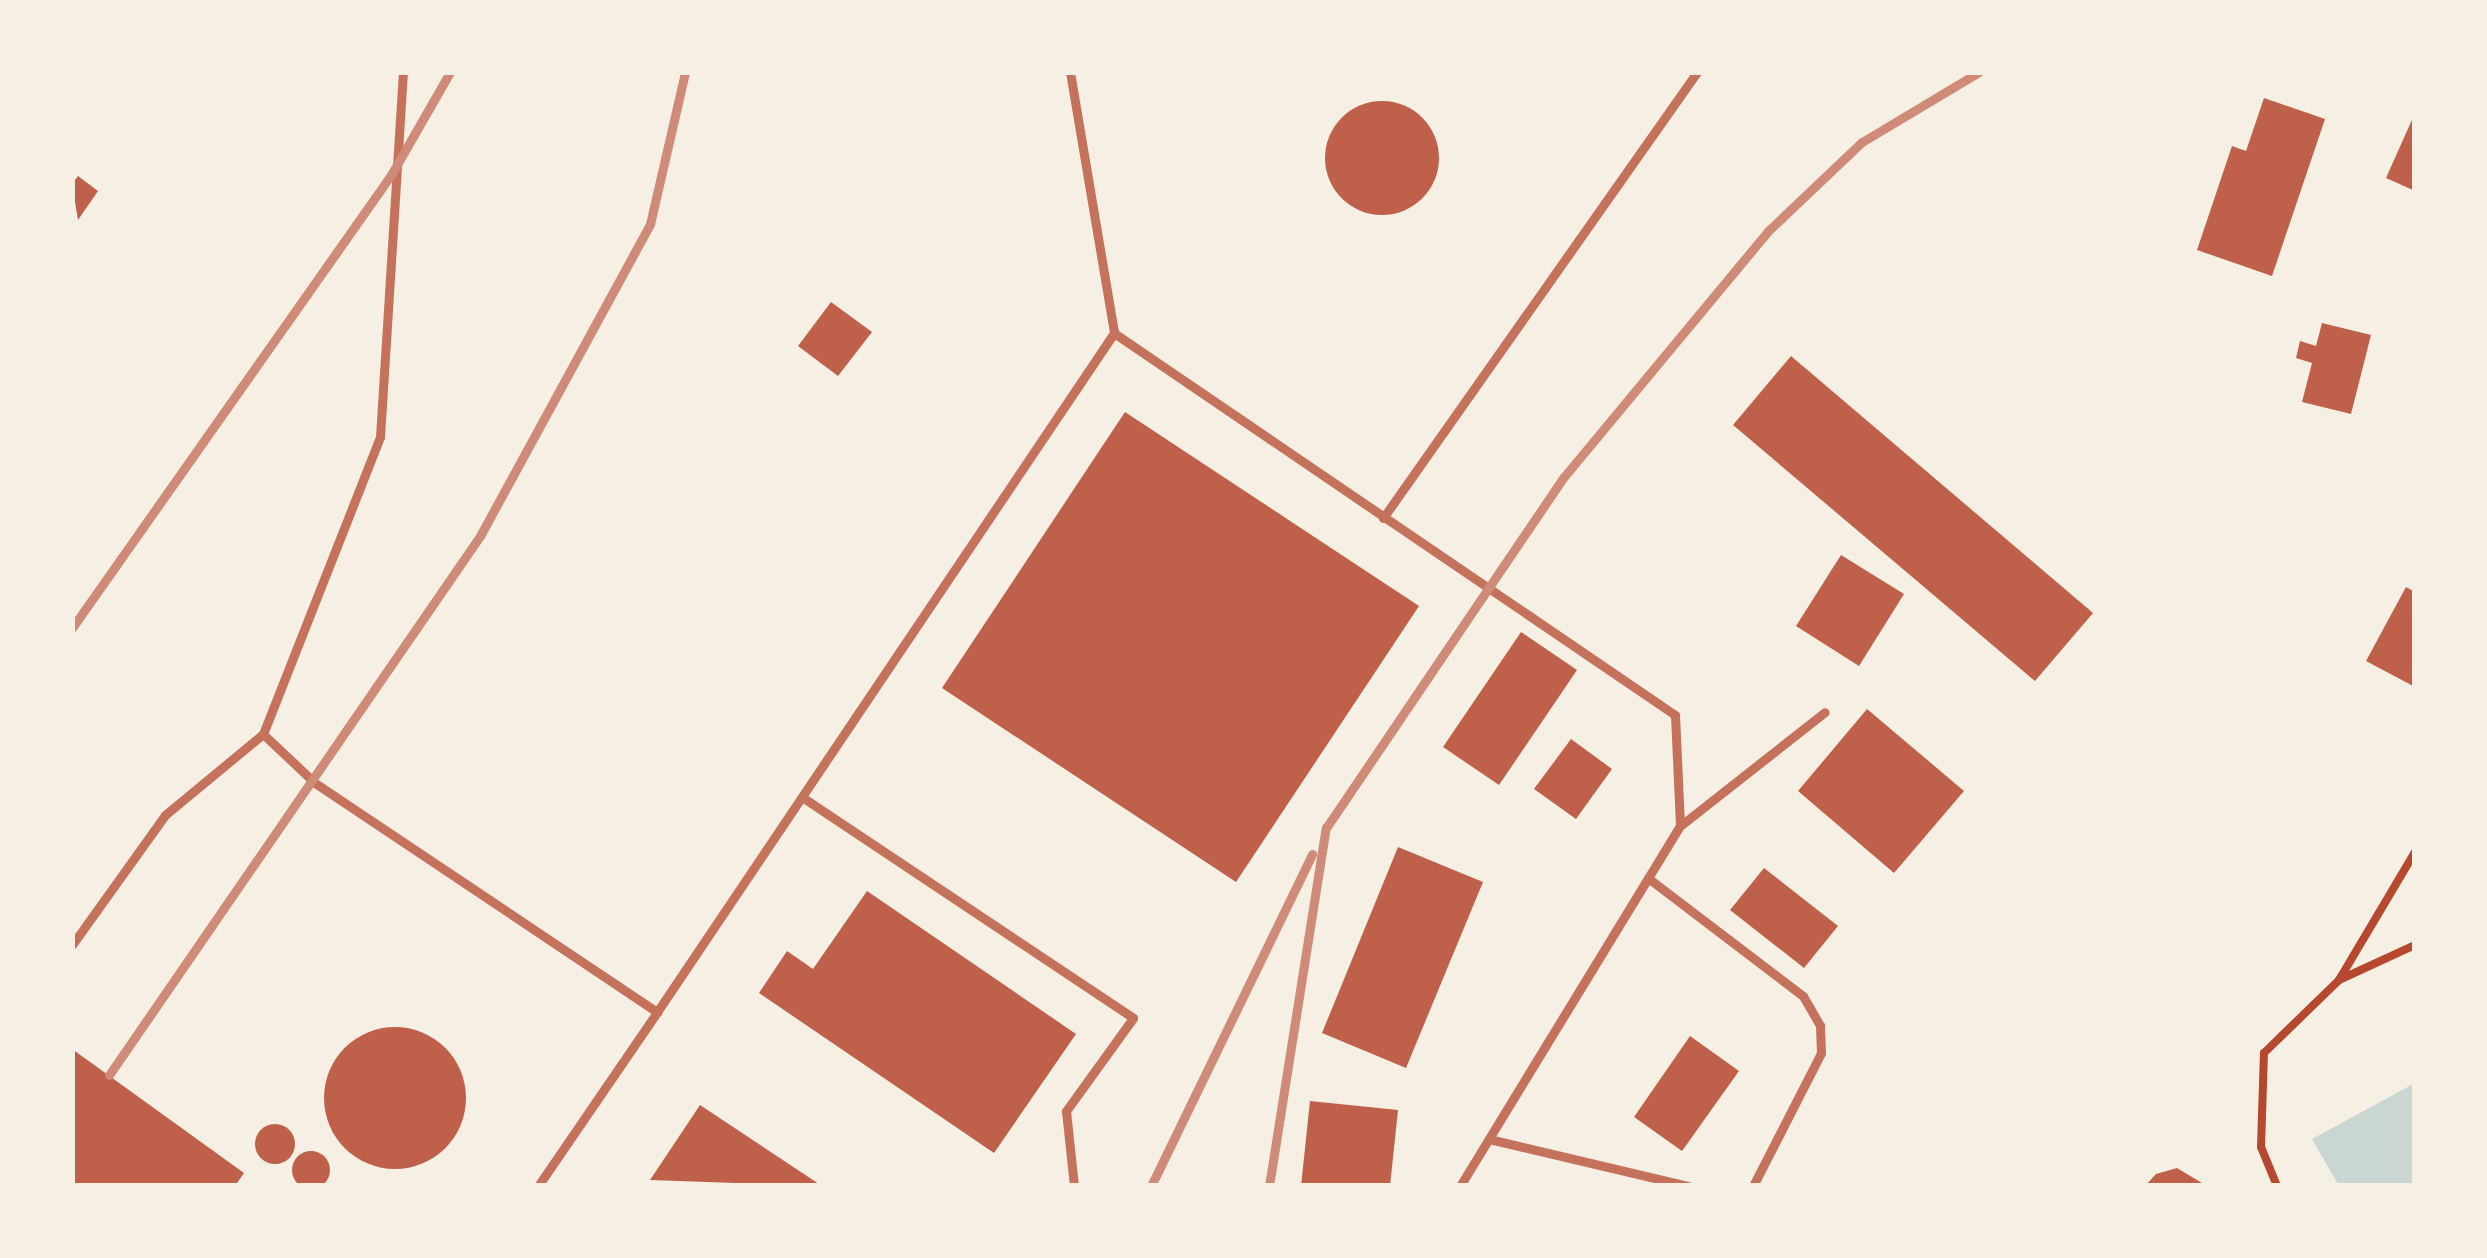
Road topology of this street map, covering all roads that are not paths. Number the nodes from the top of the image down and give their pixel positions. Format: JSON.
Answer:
{"nodes":[{"id":1,"x":403,"y":72,"type":"edge"},
{"id":2,"x":1070,"y":72,"type":"edge"},
{"id":3,"x":1697,"y":72,"type":"edge"},
{"id":4,"x":1114,"y":333,"type":"junction"},
{"id":5,"x":1383,"y":518,"type":"junction"},
{"id":6,"x":1825,"y":712,"type":"dead end"},
{"id":7,"x":263,"y":734,"type":"junction"},
{"id":8,"x":802,"y":797,"type":"junction"},
{"id":9,"x":1680,"y":826,"type":"junction"},
{"id":10,"x":1648,"y":878,"type":"junction"},
{"id":11,"x":72,"y":945,"type":"edge"},
{"id":12,"x":657,"y":1012,"type":"junction"},
{"id":13,"x":1489,"y":1139,"type":"junction"},
{"id":14,"x":538,"y":1186,"type":"edge"},
{"id":15,"x":1074,"y":1186,"type":"edge"},
{"id":16,"x":1460,"y":1186,"type":"edge"},
{"id":17,"x":1688,"y":1186,"type":"edge"},
{"id":18,"x":1753,"y":1186,"type":"edge"}],
"edges":[{"from":1,"to":7,"type":"lane"},
{"from":2,"to":4,"type":"lane"},
{"from":3,"to":5,"type":"lane"},
{"from":4,"to":5,"type":"lane"},
{"from":4,"to":8,"type":"lane"},
{"from":5,"to":9,"type":"lane"},
{"from":6,"to":9,"type":"lane"},
{"from":7,"to":11,"type":"lane"},
{"from":7,"to":12,"type":"lane"},
{"from":8,"to":12,"type":"lane"},
{"from":8,"to":15,"type":"lane"},
{"from":9,"to":10,"type":"lane"},
{"from":10,"to":13,"type":"lane"},
{"from":10,"to":18,"type":"lane"},
{"from":12,"to":14,"type":"lane"},
{"from":13,"to":16,"type":"lane"},
{"from":13,"to":17,"type":"lane"}]}
